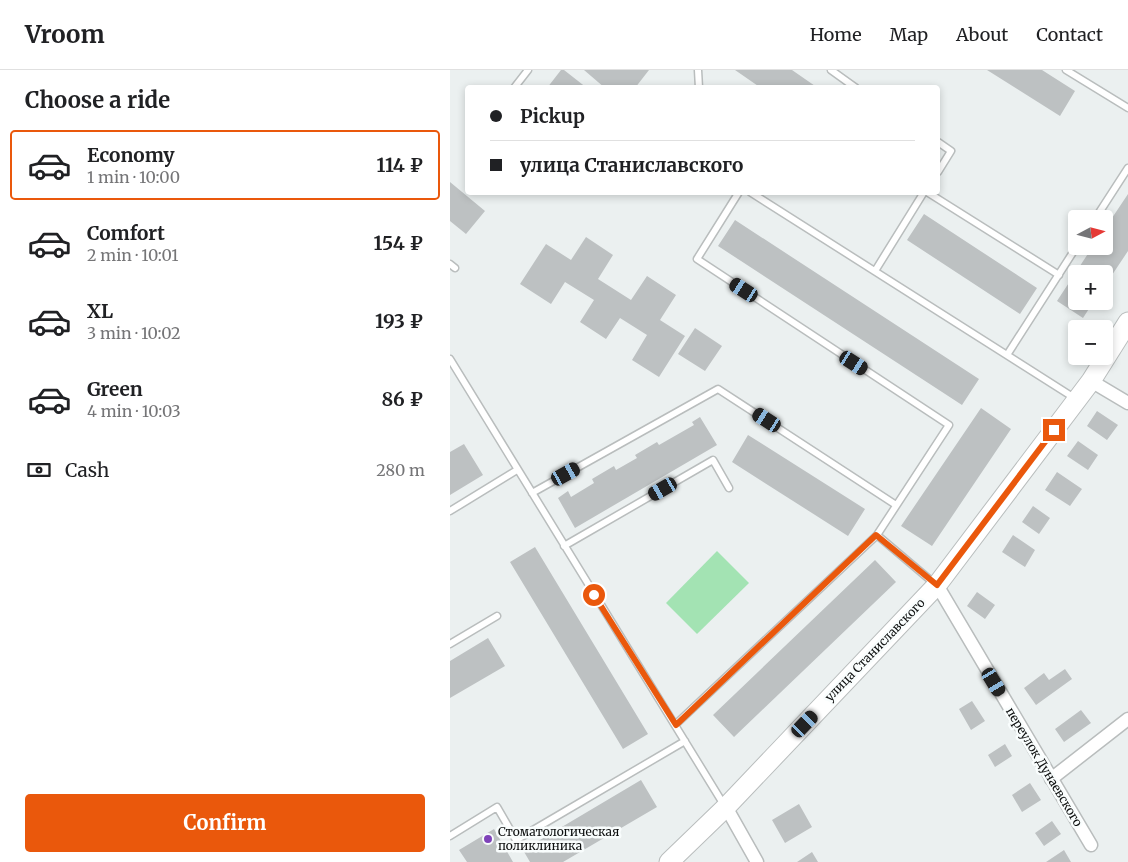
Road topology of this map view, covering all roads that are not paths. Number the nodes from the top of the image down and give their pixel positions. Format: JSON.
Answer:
{"nodes":[{"id":1,"x":528,"y":70,"type":"edge"},
{"id":2,"x":698,"y":70,"type":"edge"},
{"id":3,"x":831,"y":70,"type":"edge"},
{"id":4,"x":1066,"y":70,"type":"edge"},
{"id":5,"x":516,"y":85,"type":"edge"},
{"id":6,"x":699,"y":85,"type":"edge"},
{"id":7,"x":852,"y":85,"type":"edge"},
{"id":8,"x":1128,"y":108,"type":"edge"},
{"id":9,"x":940,"y":144,"type":"edge"},
{"id":10,"x":940,"y":168,"type":"edge"},
{"id":11,"x":1128,"y":168,"type":"edge"},
{"id":12,"x":737,"y":195,"type":"edge"},
{"id":13,"x":755,"y":195,"type":"edge"},
{"id":14,"x":924,"y":195,"type":"edge"},
{"id":15,"x":931,"y":195,"type":"edge"},
{"id":16,"x":1101,"y":210,"type":"edge"},
{"id":17,"x":1071,"y":255,"type":"edge"},
{"id":18,"x":875,"y":271,"type":"junction"},
{"id":19,"x":1059,"y":275,"type":"junction"},
{"id":20,"x":1128,"y":322,"type":"edge"},
{"id":21,"x":1008,"y":355,"type":"junction"},
{"id":22,"x":450,"y":359,"type":"edge"},
{"id":23,"x":1090,"y":381,"type":"junction"},
{"id":24,"x":1077,"y":399,"type":"junction"},
{"id":25,"x":1128,"y":403,"type":"edge"},
{"id":26,"x":517,"y":470,"type":"junction"},
{"id":27,"x":729,"y":488,"type":"dead end"},
{"id":28,"x":532,"y":493,"type":"junction"},
{"id":29,"x":896,"y":504,"type":"junction"},
{"id":30,"x":450,"y":511,"type":"edge"},
{"id":31,"x":876,"y":535,"type":"junction"},
{"id":32,"x":564,"y":546,"type":"junction"},
{"id":33,"x":937,"y":585,"type":"junction"},
{"id":34,"x":496,"y":616,"type":"dead end"},
{"id":35,"x":450,"y":644,"type":"edge"},
{"id":36,"x":1128,"y":719,"type":"edge"},
{"id":37,"x":676,"y":725,"type":"junction"},
{"id":38,"x":685,"y":741,"type":"junction"},
{"id":39,"x":1051,"y":779,"type":"junction"},
{"id":40,"x":726,"y":807,"type":"junction"},
{"id":41,"x":450,"y":836,"type":"edge"},
{"id":42,"x":1091,"y":845,"type":"dead end"},
{"id":43,"x":669,"y":862,"type":"edge"},
{"id":44,"x":757,"y":862,"type":"edge"}],
"edges":[{"from":1,"to":5,"type":"lane"},
{"from":2,"to":6,"type":"lane"},
{"from":3,"to":7,"type":"lane"},
{"from":4,"to":8,"type":"lane"},
{"from":9,"to":10,"type":"lane"},
{"from":11,"to":16,"type":"lane"},
{"from":12,"to":29,"type":"lane"},
{"from":13,"to":18,"type":"lane"},
{"from":14,"to":18,"type":"lane"},
{"from":15,"to":19,"type":"lane"},
{"from":17,"to":19,"type":"lane"},
{"from":18,"to":21,"type":"lane"},
{"from":19,"to":21,"type":"lane"},
{"from":20,"to":23,"type":"main road","name":"улица Станиславского"},
{"from":21,"to":24,"type":"lane"},
{"from":22,"to":26,"type":"lane"},
{"from":23,"to":24,"type":"main road","name":"улица Станиславского"},
{"from":23,"to":25,"type":"street"},
{"from":24,"to":33,"type":"main road","name":"улица Станиславского"},
{"from":26,"to":28,"type":"lane"},
{"from":26,"to":30,"type":"lane"},
{"from":27,"to":32,"type":"lane"},
{"from":28,"to":29,"type":"lane"},
{"from":28,"to":32,"type":"lane"},
{"from":29,"to":31,"type":"lane"},
{"from":31,"to":33,"type":"lane"},
{"from":31,"to":37,"type":"lane"},
{"from":32,"to":37,"type":"lane"},
{"from":33,"to":39,"type":"street","name":"переулок Дунаевского"},
{"from":33,"to":40,"type":"main road","name":"улица Станиславского"},
{"from":34,"to":35,"type":"lane"},
{"from":36,"to":39,"type":"street"},
{"from":37,"to":38,"type":"lane"},
{"from":38,"to":40,"type":"lane"},
{"from":38,"to":41,"type":"lane"},
{"from":39,"to":42,"type":"street","name":"переулок Дунаевского"},
{"from":40,"to":43,"type":"main road","name":"улица Станиславского"},
{"from":40,"to":44,"type":"street"}]}
